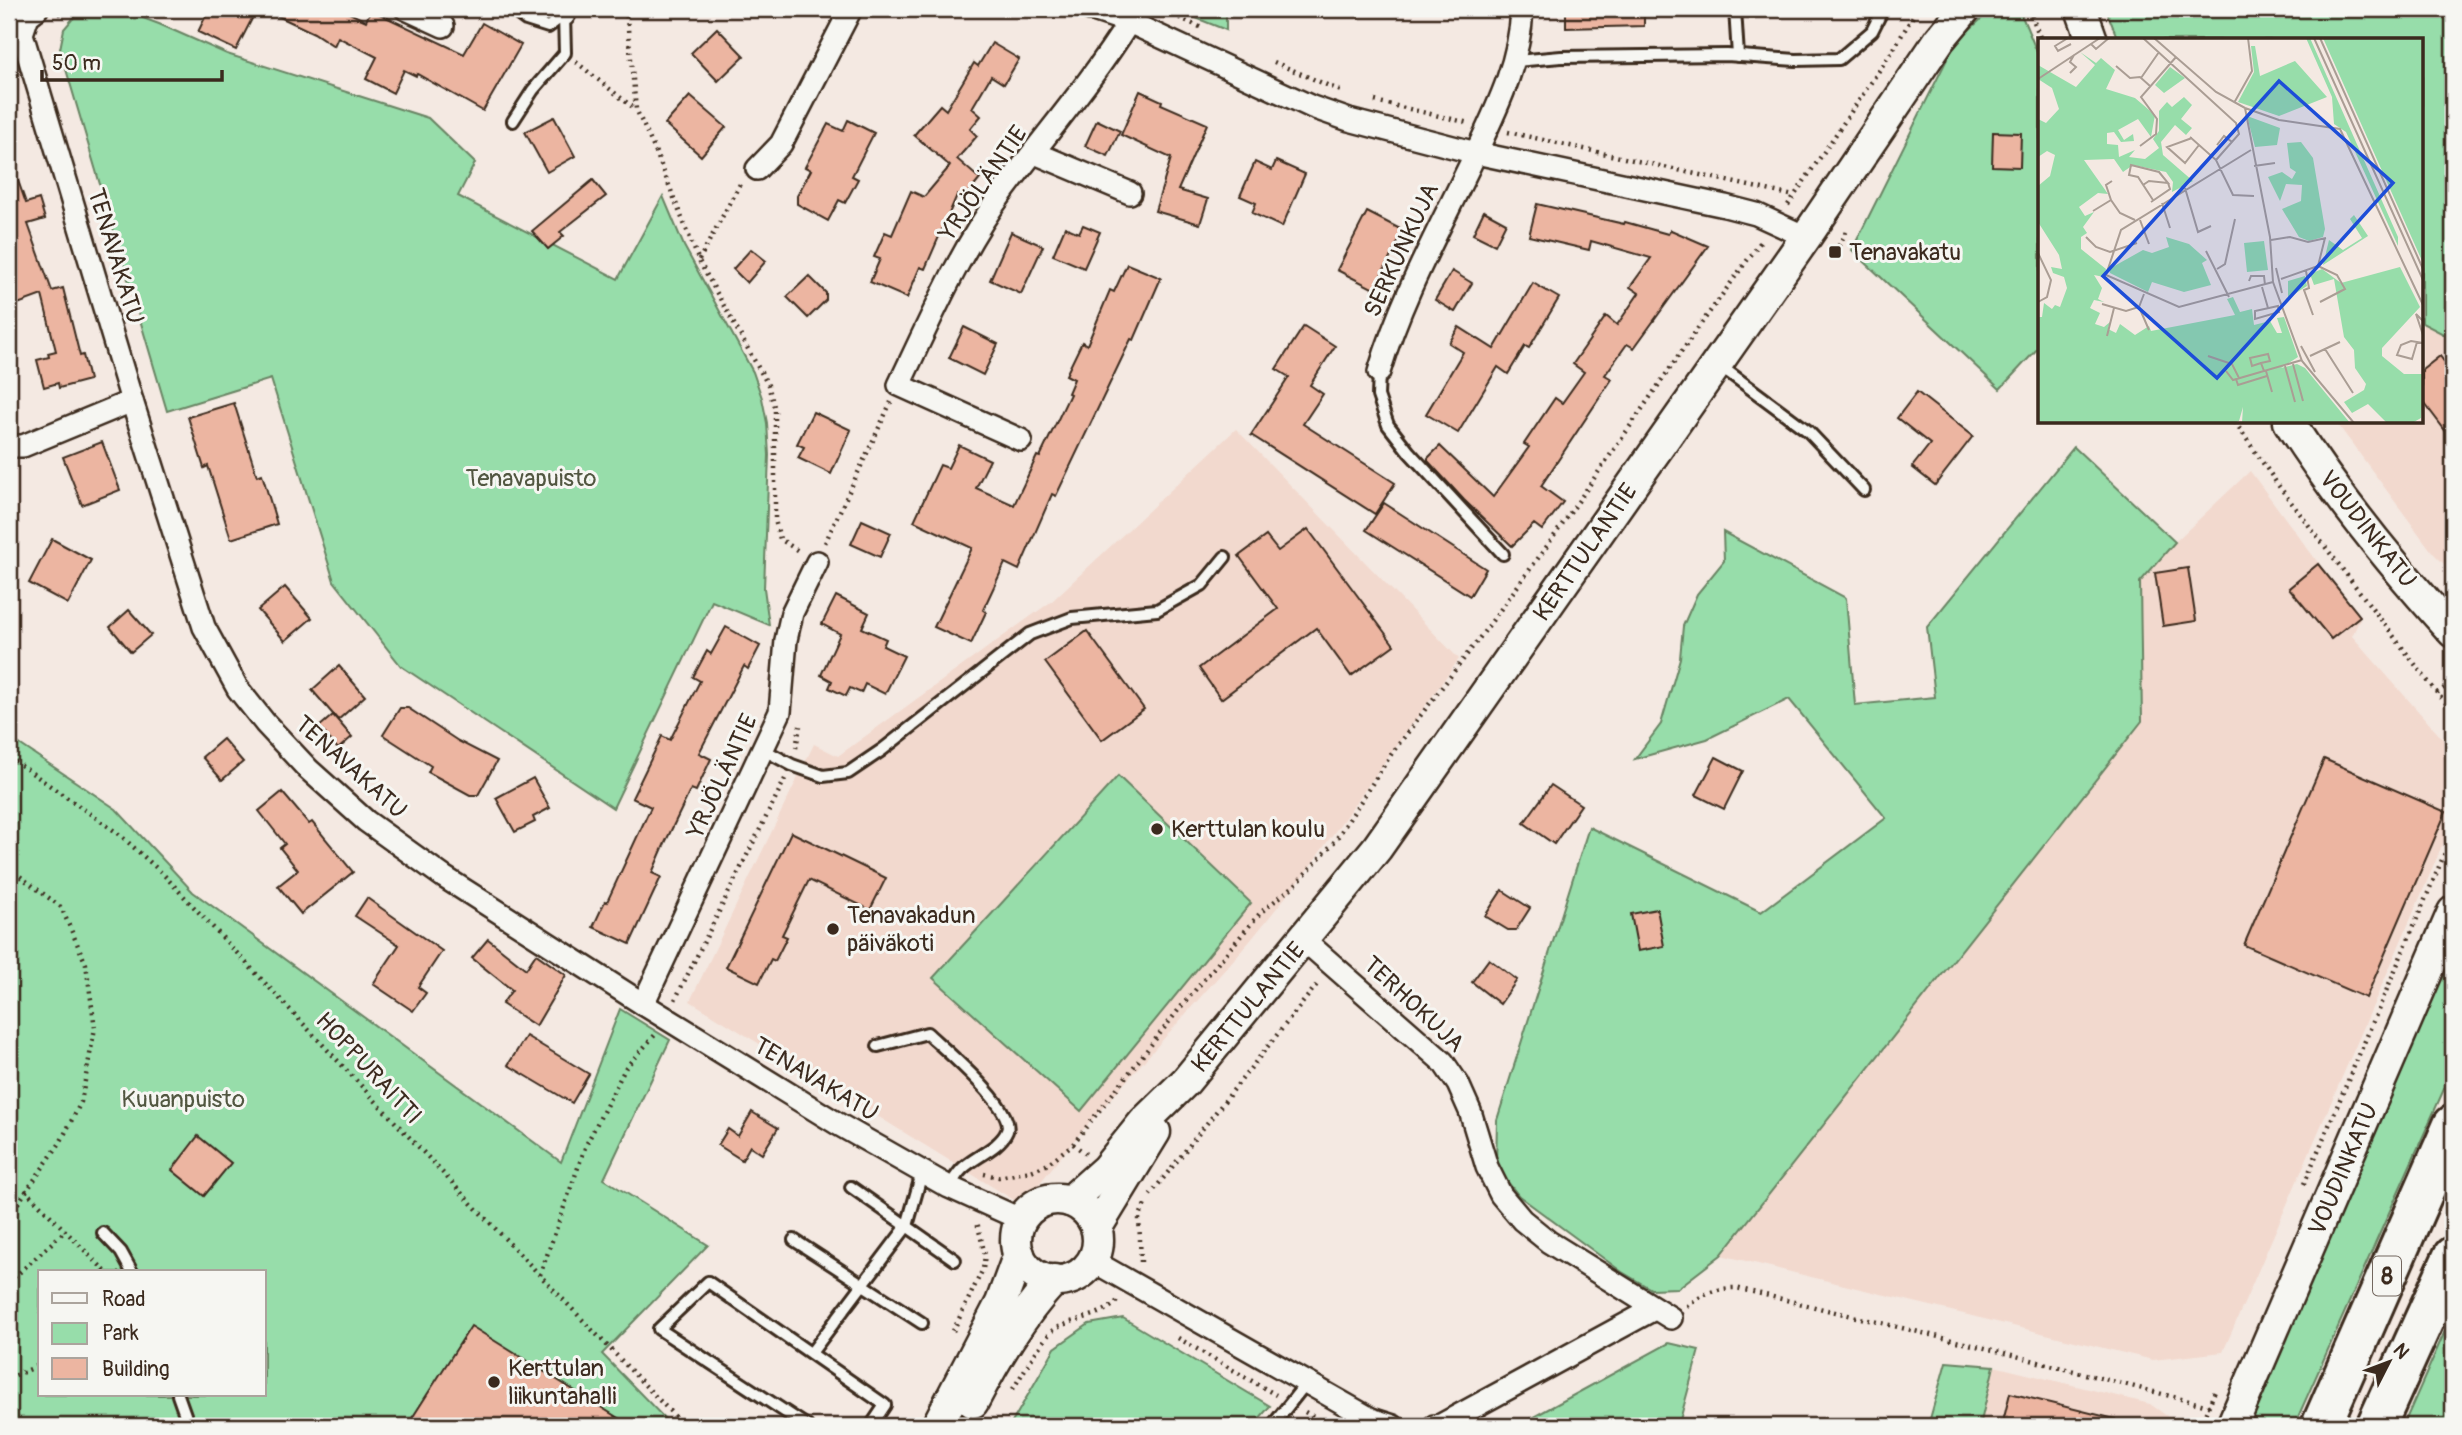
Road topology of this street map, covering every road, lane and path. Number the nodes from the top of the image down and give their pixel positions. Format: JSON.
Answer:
{"nodes":[{"id":1,"x":69,"y":9,"type":"edge"},
{"id":2,"x":406,"y":9,"type":"edge"},
{"id":3,"x":511,"y":9,"type":"edge"},
{"id":4,"x":626,"y":9,"type":"edge"},
{"id":5,"x":851,"y":9,"type":"edge"},
{"id":6,"x":1090,"y":9,"type":"edge"},
{"id":7,"x":1522,"y":9,"type":"edge"},
{"id":8,"x":1735,"y":9,"type":"edge"},
{"id":9,"x":1883,"y":9,"type":"edge"},
{"id":10,"x":1917,"y":9,"type":"edge"},
{"id":11,"x":1965,"y":9,"type":"edge"},
{"id":12,"x":2029,"y":9,"type":"edge"},
{"id":13,"x":2081,"y":9,"type":"edge"},
{"id":14,"x":566,"y":12,"type":"edge"},
{"id":15,"x":44,"y":13,"type":"edge"},
{"id":16,"x":1129,"y":22,"type":"junction"},
{"id":17,"x":443,"y":26,"type":"dead end"},
{"id":18,"x":2040,"y":38,"type":"edge"},
{"id":19,"x":2091,"y":38,"type":"edge"},
{"id":20,"x":565,"y":53,"type":"junction"},
{"id":21,"x":1738,"y":56,"type":"junction"},
{"id":22,"x":1515,"y":61,"type":"junction"},
{"id":23,"x":636,"y":109,"type":"junction"},
{"id":24,"x":513,"y":121,"type":"dead end"},
{"id":25,"x":1035,"y":153,"type":"junction"},
{"id":26,"x":1476,"y":153,"type":"junction"},
{"id":27,"x":757,"y":169,"type":"joint"},
{"id":28,"x":1130,"y":193,"type":"dead end"},
{"id":29,"x":1776,"y":223,"type":"junction"},
{"id":30,"x":1806,"y":237,"type":"junction"},
{"id":31,"x":699,"y":261,"type":"junction"},
{"id":32,"x":1717,"y":363,"type":"junction"},
{"id":33,"x":1379,"y":372,"type":"joint"},
{"id":34,"x":132,"y":401,"type":"junction"},
{"id":35,"x":2236,"y":424,"type":"edge"},
{"id":36,"x":2289,"y":424,"type":"edge"},
{"id":37,"x":1021,"y":440,"type":"dead end"},
{"id":38,"x":10,"y":448,"type":"edge"},
{"id":39,"x":1864,"y":490,"type":"dead end"},
{"id":40,"x":1503,"y":554,"type":"dead end"},
{"id":41,"x":1225,"y":557,"type":"dead end"},
{"id":42,"x":817,"y":562,"type":"joint"},
{"id":43,"x":2453,"y":632,"type":"edge"},
{"id":44,"x":2453,"y":682,"type":"edge"},
{"id":45,"x":2437,"y":693,"type":"junction"},
{"id":46,"x":2453,"y":710,"type":"edge"},
{"id":47,"x":764,"y":750,"type":"junction"},
{"id":48,"x":9,"y":757,"type":"edge"},
{"id":49,"x":2453,"y":834,"type":"edge"},
{"id":50,"x":9,"y":868,"type":"edge"},
{"id":51,"x":2453,"y":912,"type":"edge"},
{"id":52,"x":1304,"y":940,"type":"junction"},
{"id":53,"x":1332,"y":965,"type":"junction"},
{"id":54,"x":653,"y":985,"type":"junction"},
{"id":55,"x":643,"y":1004,"type":"junction"},
{"id":56,"x":687,"y":1005,"type":"dead end"},
{"id":57,"x":878,"y":1046,"type":"dead end"},
{"id":58,"x":1186,"y":1081,"type":"junction"},
{"id":59,"x":2453,"y":1125,"type":"edge"},
{"id":60,"x":962,"y":1170,"type":"junction"},
{"id":61,"x":922,"y":1173,"type":"junction"},
{"id":62,"x":2304,"y":1185,"type":"dead end"},
{"id":63,"x":851,"y":1187,"type":"dead end"},
{"id":64,"x":948,"y":1187,"type":"junction"},
{"id":65,"x":25,"y":1190,"type":"junction"},
{"id":66,"x":1070,"y":1201,"type":"junction"},
{"id":67,"x":9,"y":1216,"type":"edge"},
{"id":68,"x":1022,"y":1220,"type":"junction"},
{"id":69,"x":976,"y":1223,"type":"dead end"},
{"id":70,"x":907,"y":1226,"type":"junction"},
{"id":71,"x":1097,"y":1227,"type":"junction"},
{"id":72,"x":66,"y":1230,"type":"junction"},
{"id":73,"x":103,"y":1233,"type":"dead end"},
{"id":74,"x":794,"y":1240,"type":"dead end"},
{"id":75,"x":1019,"y":1254,"type":"junction"},
{"id":76,"x":2453,"y":1256,"type":"edge"},
{"id":77,"x":955,"y":1260,"type":"dead end"},
{"id":78,"x":1093,"y":1261,"type":"junction"},
{"id":79,"x":104,"y":1270,"type":"edge"},
{"id":80,"x":131,"y":1270,"type":"edge"},
{"id":81,"x":1054,"y":1280,"type":"junction"},
{"id":82,"x":1131,"y":1281,"type":"junction"},
{"id":83,"x":9,"y":1282,"type":"edge"},
{"id":84,"x":863,"y":1284,"type":"junction"},
{"id":85,"x":1662,"y":1314,"type":"junction"},
{"id":86,"x":922,"y":1323,"type":"dead end"},
{"id":87,"x":1174,"y":1336,"type":"dead end"},
{"id":88,"x":950,"y":1338,"type":"dead end"},
{"id":89,"x":811,"y":1353,"type":"junction"},
{"id":90,"x":38,"y":1367,"type":"edge"},
{"id":91,"x":9,"y":1378,"type":"edge"},
{"id":92,"x":2219,"y":1381,"type":"dead end"},
{"id":93,"x":1307,"y":1382,"type":"junction"},
{"id":94,"x":178,"y":1396,"type":"edge"},
{"id":95,"x":1008,"y":1397,"type":"dead end"},
{"id":96,"x":1290,"y":1403,"type":"junction"},
{"id":97,"x":2209,"y":1406,"type":"junction"},
{"id":98,"x":2235,"y":1420,"type":"edge"},
{"id":99,"x":925,"y":1421,"type":"edge"},
{"id":100,"x":189,"y":1426,"type":"edge"},
{"id":101,"x":684,"y":1426,"type":"edge"},
{"id":102,"x":807,"y":1426,"type":"edge"},
{"id":103,"x":871,"y":1426,"type":"edge"},
{"id":104,"x":906,"y":1426,"type":"edge"},
{"id":105,"x":960,"y":1426,"type":"edge"},
{"id":106,"x":1272,"y":1426,"type":"edge"},
{"id":107,"x":1330,"y":1426,"type":"edge"},
{"id":108,"x":1393,"y":1426,"type":"edge"},
{"id":109,"x":1434,"y":1426,"type":"edge"},
{"id":110,"x":2200,"y":1426,"type":"edge"},
{"id":111,"x":2321,"y":1426,"type":"edge"},
{"id":112,"x":2376,"y":1426,"type":"edge"}],
"edges":[{"from":1,"to":15,"type":"path"},
{"from":2,"to":17,"type":"street"},
{"from":3,"to":14,"type":"lane"},
{"from":4,"to":23,"type":"path"},
{"from":5,"to":27,"type":"street"},
{"from":6,"to":16,"type":"street"},
{"from":7,"to":22,"type":"street","name":"SERKUNKUJA"},
{"from":8,"to":21,"type":"lane"},
{"from":9,"to":21,"type":"lane"},
{"from":10,"to":29,"type":"path"},
{"from":11,"to":30,"type":"street","name":"KERTTULANTIE"},
{"from":12,"to":18,"type":"path"},
{"from":13,"to":19,"type":"street"},
{"from":14,"to":20,"type":"lane"},
{"from":15,"to":34,"type":"street","name":"TENAVAKATU"},
{"from":16,"to":25,"type":"street","name":"YRJÖLÄNTIE"},
{"from":16,"to":26,"type":"street"},
{"from":20,"to":23,"type":"path"},
{"from":20,"to":24,"type":"lane"},
{"from":21,"to":22,"type":"lane"},
{"from":22,"to":26,"type":"street","name":"SERKUNKUJA"},
{"from":23,"to":31,"type":"path"},
{"from":25,"to":28,"type":"street"},
{"from":25,"to":37,"type":"street","name":"YRJÖLÄNTIE"},
{"from":26,"to":29,"type":"street"},
{"from":26,"to":33,"type":"street","name":"SERKUNKUJA"},
{"from":27,"to":31,"type":"path"},
{"from":29,"to":30,"type":"street"},
{"from":29,"to":60,"type":"path"},
{"from":30,"to":32,"type":"street","name":"KERTTULANTIE"},
{"from":31,"to":42,"type":"path"},
{"from":32,"to":39,"type":"lane"},
{"from":32,"to":52,"type":"street","name":"KERTTULANTIE"},
{"from":33,"to":40,"type":"lane"},
{"from":34,"to":38,"type":"street"},
{"from":34,"to":55,"type":"street","name":"TENAVAKATU"},
{"from":35,"to":45,"type":"path"},
{"from":36,"to":43,"type":"street","name":"VOUDINKATU"},
{"from":41,"to":47,"type":"lane"},
{"from":42,"to":47,"type":"street","name":"YRJÖLÄNTIE"},
{"from":44,"to":45,"type":"path"},
{"from":45,"to":46,"type":"path"},
{"from":47,"to":54,"type":"street","name":"YRJÖLÄNTIE"},
{"from":48,"to":101,"type":"path","name":"HOPPURAITTI"},
{"from":49,"to":62,"type":"path"},
{"from":50,"to":65,"type":"path"},
{"from":51,"to":98,"type":"street","name":"VOUDINKATU"},
{"from":52,"to":53,"type":"street","name":"TERHOKUJA"},
{"from":52,"to":58,"type":"street","name":"KERTTULANTIE"},
{"from":53,"to":82,"type":"path"},
{"from":53,"to":85,"type":"street","name":"TERHOKUJA"},
{"from":54,"to":55,"type":"street","name":"YRJÖLÄNTIE"},
{"from":54,"to":56,"type":"path"},
{"from":55,"to":61,"type":"street","name":"TENAVAKATU"},
{"from":57,"to":60,"type":"lane"},
{"from":58,"to":66,"type":"street","name":"KERTTULANTIE"},
{"from":58,"to":71,"type":"street","name":"KERTTULANTIE"},
{"from":59,"to":111,"type":"highway","number":"8"},
{"from":60,"to":64,"type":"lane"},
{"from":61,"to":64,"type":"street","name":"TENAVAKATU"},
{"from":61,"to":70,"type":"lane"},
{"from":63,"to":70,"type":"lane"},
{"from":64,"to":68,"type":"street","name":"TENAVAKATU"},
{"from":65,"to":67,"type":"path"},
{"from":65,"to":72,"type":"path"},
{"from":66,"to":68,"type":"street"},
{"from":66,"to":71,"type":"street"},
{"from":68,"to":75,"type":"street"},
{"from":69,"to":88,"type":"path"},
{"from":70,"to":77,"type":"lane"},
{"from":70,"to":84,"type":"lane"},
{"from":71,"to":78,"type":"street"},
{"from":72,"to":79,"type":"path"},
{"from":72,"to":83,"type":"path"},
{"from":73,"to":80,"type":"lane"},
{"from":74,"to":84,"type":"lane"},
{"from":75,"to":81,"type":"street"},
{"from":75,"to":99,"type":"street"},
{"from":76,"to":112,"type":"highway","number":"8"},
{"from":78,"to":81,"type":"street"},
{"from":78,"to":82,"type":"street"},
{"from":81,"to":105,"type":"street"},
{"from":82,"to":93,"type":"street"},
{"from":82,"to":95,"type":"path"},
{"from":84,"to":86,"type":"lane"},
{"from":84,"to":89,"type":"lane"},
{"from":85,"to":97,"type":"path"},
{"from":85,"to":109,"type":"street"},
{"from":87,"to":96,"type":"path"},
{"from":89,"to":102,"type":"lane"},
{"from":89,"to":103,"type":"lane"},
{"from":90,"to":91,"type":"path"},
{"from":92,"to":97,"type":"path"},
{"from":93,"to":96,"type":"lane"},
{"from":93,"to":108,"type":"street"},
{"from":94,"to":100,"type":"lane"},
{"from":96,"to":106,"type":"lane"},
{"from":96,"to":107,"type":"path"},
{"from":97,"to":98,"type":"path"},
{"from":97,"to":110,"type":"path"},
{"from":99,"to":104,"type":"path"}]}
